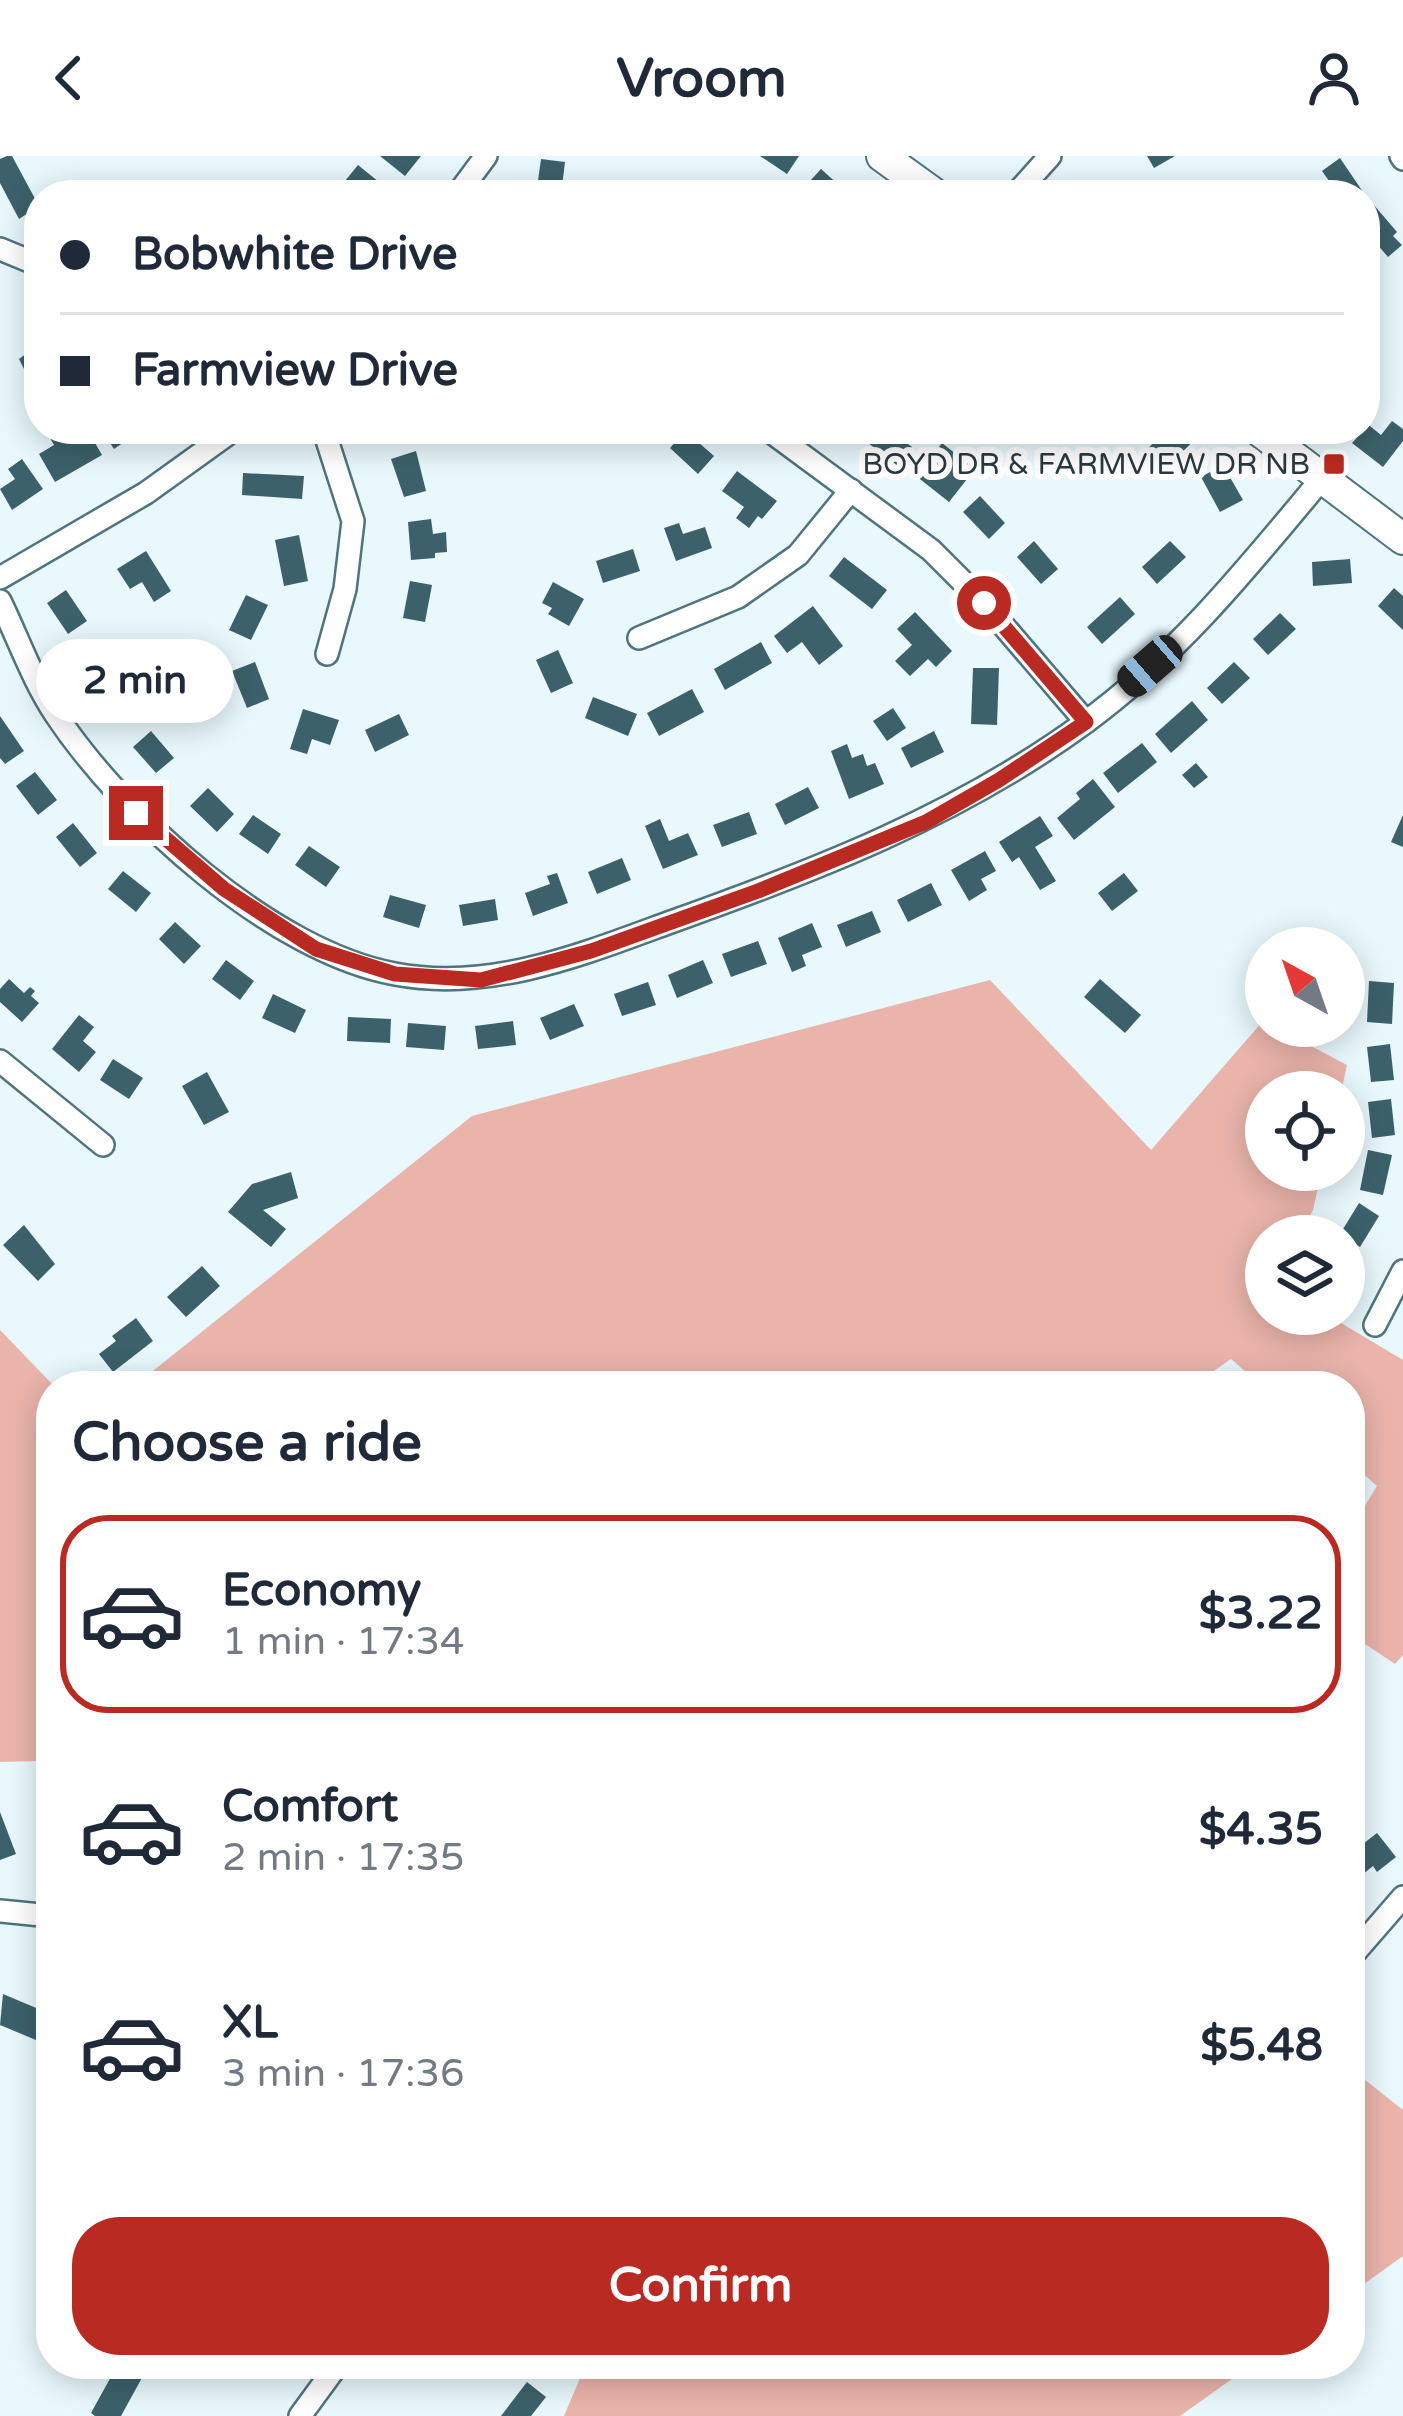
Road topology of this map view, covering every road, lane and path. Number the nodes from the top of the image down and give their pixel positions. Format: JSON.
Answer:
{"nodes":[{"id":1,"x":882,"y":156,"type":"edge"},
{"id":2,"x":1050,"y":156,"type":"edge"},
{"id":3,"x":915,"y":180,"type":"edge"},
{"id":4,"x":1029,"y":180,"type":"edge"},
{"id":5,"x":215,"y":444,"type":"edge"},
{"id":6,"x":328,"y":444,"type":"edge"},
{"id":7,"x":787,"y":444,"type":"edge"},
{"id":8,"x":1278,"y":444,"type":"edge"},
{"id":9,"x":1323,"y":477,"type":"junction"},
{"id":10,"x":850,"y":490,"type":"junction"},
{"id":11,"x":1403,"y":539,"type":"edge"},
{"id":12,"x":0,"y":578,"type":"edge"},
{"id":13,"x":0,"y":601,"type":"edge"},
{"id":14,"x":639,"y":638,"type":"dead end"},
{"id":15,"x":327,"y":654,"type":"dead end"},
{"id":16,"x":1086,"y":722,"type":"junction"},
{"id":17,"x":0,"y":1061,"type":"edge"},
{"id":18,"x":103,"y":1144,"type":"dead end"},
{"id":19,"x":1403,"y":1271,"type":"edge"},
{"id":20,"x":1375,"y":1325,"type":"dead end"},
{"id":21,"x":1403,"y":1897,"type":"edge"},
{"id":22,"x":0,"y":1911,"type":"edge"},
{"id":23,"x":36,"y":1915,"type":"edge"},
{"id":24,"x":1365,"y":1941,"type":"edge"},
{"id":25,"x":327,"y":2379,"type":"edge"},
{"id":26,"x":300,"y":2416,"type":"edge"}],
"edges":[{"from":1,"to":3,"type":"street"},
{"from":2,"to":4,"type":"street"},
{"from":5,"to":12,"type":"street"},
{"from":6,"to":15,"type":"street"},
{"from":7,"to":10,"type":"street"},
{"from":8,"to":9,"type":"street"},
{"from":9,"to":11,"type":"street"},
{"from":9,"to":16,"type":"street"},
{"from":10,"to":14,"type":"street"},
{"from":10,"to":16,"type":"street"},
{"from":13,"to":16,"type":"street"},
{"from":17,"to":18,"type":"street"},
{"from":19,"to":20,"type":"street"},
{"from":21,"to":24,"type":"street"},
{"from":22,"to":23,"type":"street"},
{"from":25,"to":26,"type":"street"}]}
